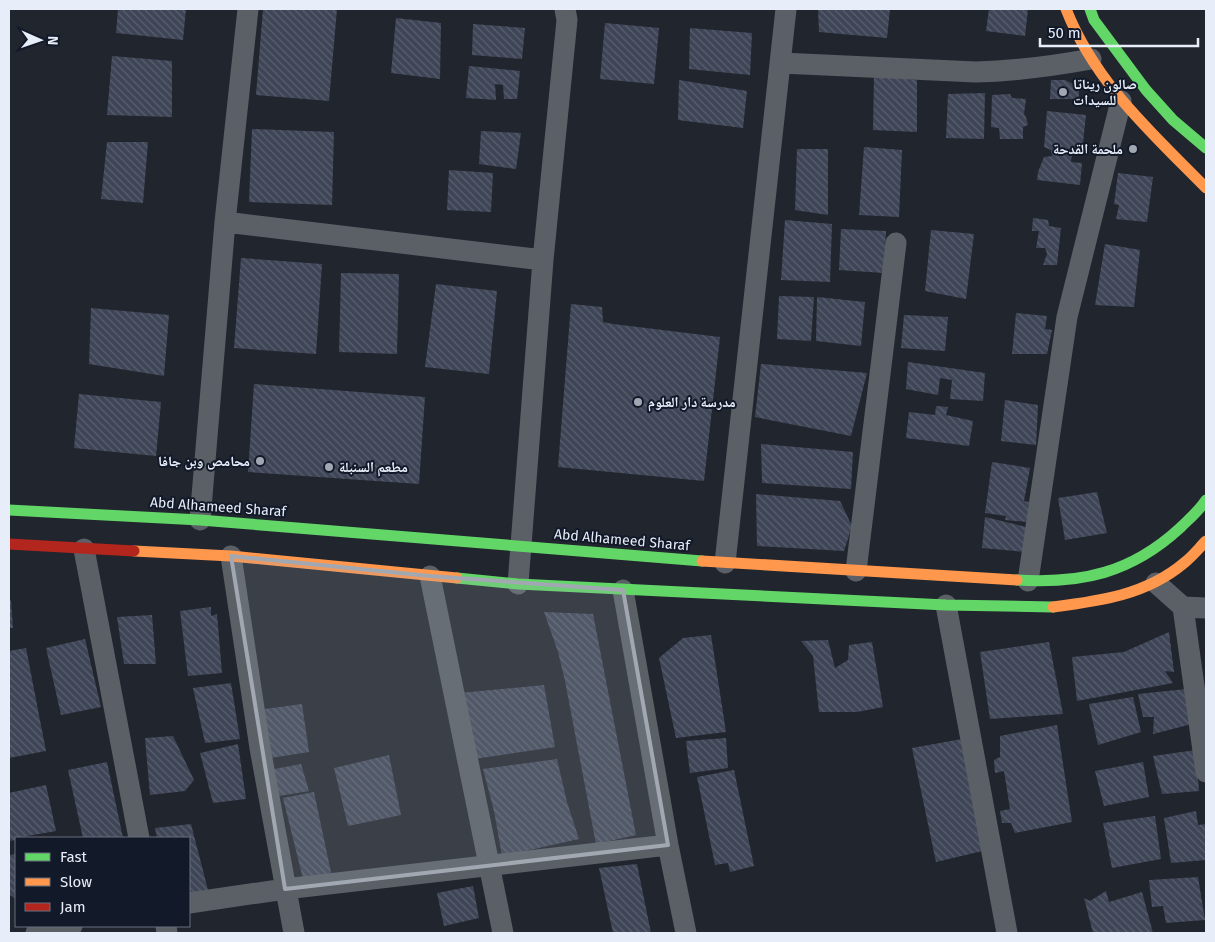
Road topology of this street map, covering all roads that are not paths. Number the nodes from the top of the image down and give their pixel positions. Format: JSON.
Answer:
{"nodes":[{"id":1,"x":248,"y":9,"type":"edge"},
{"id":2,"x":565,"y":9,"type":"edge"},
{"id":3,"x":786,"y":9,"type":"edge"},
{"id":4,"x":1066,"y":9,"type":"edge"},
{"id":5,"x":1090,"y":9,"type":"edge"},
{"id":6,"x":1091,"y":59,"type":"junction"},
{"id":7,"x":781,"y":63,"type":"junction"},
{"id":8,"x":1120,"y":101,"type":"junction"},
{"id":9,"x":1206,"y":148,"type":"edge"},
{"id":10,"x":1206,"y":188,"type":"edge"},
{"id":11,"x":225,"y":222,"type":"junction"},
{"id":12,"x":896,"y":243,"type":"dead end"},
{"id":13,"x":543,"y":260,"type":"junction"},
{"id":14,"x":1206,"y":500,"type":"edge"},
{"id":15,"x":9,"y":510,"type":"edge"},
{"id":16,"x":200,"y":520,"type":"junction"},
{"id":17,"x":1206,"y":541,"type":"edge"},
{"id":18,"x":9,"y":544,"type":"edge"},
{"id":19,"x":522,"y":546,"type":"junction"},
{"id":20,"x":84,"y":549,"type":"junction"},
{"id":21,"x":232,"y":556,"type":"junction"},
{"id":22,"x":725,"y":564,"type":"junction"},
{"id":23,"x":856,"y":571,"type":"junction"},
{"id":24,"x":430,"y":576,"type":"junction"},
{"id":25,"x":1028,"y":581,"type":"junction"},
{"id":26,"x":1156,"y":583,"type":"junction"},
{"id":27,"x":518,"y":584,"type":"junction"},
{"id":28,"x":623,"y":590,"type":"junction"},
{"id":29,"x":946,"y":604,"type":"junction"},
{"id":30,"x":1183,"y":607,"type":"junction"},
{"id":31,"x":1206,"y":608,"type":"edge"},
{"id":32,"x":1206,"y":772,"type":"edge"},
{"id":33,"x":139,"y":837,"type":"edge"},
{"id":34,"x":668,"y":845,"type":"junction"},
{"id":35,"x":489,"y":865,"type":"junction"},
{"id":36,"x":285,"y":889,"type":"junction"},
{"id":37,"x":190,"y":903,"type":"edge"},
{"id":38,"x":67,"y":927,"type":"edge"},
{"id":39,"x":36,"y":933,"type":"edge"},
{"id":40,"x":294,"y":933,"type":"edge"},
{"id":41,"x":503,"y":933,"type":"edge"},
{"id":42,"x":686,"y":933,"type":"edge"},
{"id":43,"x":1007,"y":933,"type":"edge"}],
"edges":[{"from":1,"to":11,"type":"street"},
{"from":2,"to":13,"type":"street"},
{"from":3,"to":7,"type":"street"},
{"from":4,"to":6,"type":"main road"},
{"from":5,"to":9,"type":"main road"},
{"from":6,"to":7,"type":"street"},
{"from":6,"to":8,"type":"main road"},
{"from":7,"to":22,"type":"street"},
{"from":8,"to":10,"type":"main road"},
{"from":8,"to":25,"type":"street"},
{"from":11,"to":13,"type":"street"},
{"from":11,"to":16,"type":"street"},
{"from":12,"to":23,"type":"street"},
{"from":13,"to":19,"type":"street"},
{"from":14,"to":25,"type":"main road","name":"Abd Alhameed Sharaf"},
{"from":15,"to":16,"type":"main road","name":"Abd Alhameed Sharaf"},
{"from":16,"to":19,"type":"main road","name":"Abd Alhameed Sharaf"},
{"from":17,"to":26,"type":"main road"},
{"from":18,"to":20,"type":"main road"},
{"from":19,"to":22,"type":"main road","name":"Abd Alhameed Sharaf"},
{"from":19,"to":27,"type":"street"},
{"from":20,"to":21,"type":"main road"},
{"from":20,"to":33,"type":"street"},
{"from":21,"to":24,"type":"main road"},
{"from":21,"to":36,"type":"street"},
{"from":22,"to":23,"type":"main road","name":"Abd Alhameed Sharaf"},
{"from":23,"to":25,"type":"main road","name":"Abd Alhameed Sharaf"},
{"from":24,"to":27,"type":"main road"},
{"from":24,"to":35,"type":"street"},
{"from":26,"to":29,"type":"main road"},
{"from":26,"to":30,"type":"street"},
{"from":27,"to":28,"type":"main road"},
{"from":28,"to":29,"type":"main road"},
{"from":28,"to":34,"type":"street"},
{"from":29,"to":43,"type":"street"},
{"from":30,"to":31,"type":"street"},
{"from":30,"to":32,"type":"street"},
{"from":34,"to":35,"type":"street"},
{"from":34,"to":42,"type":"street"},
{"from":35,"to":36,"type":"street"},
{"from":35,"to":41,"type":"street"},
{"from":36,"to":37,"type":"street"},
{"from":36,"to":40,"type":"street"},
{"from":38,"to":39,"type":"street"}]}
